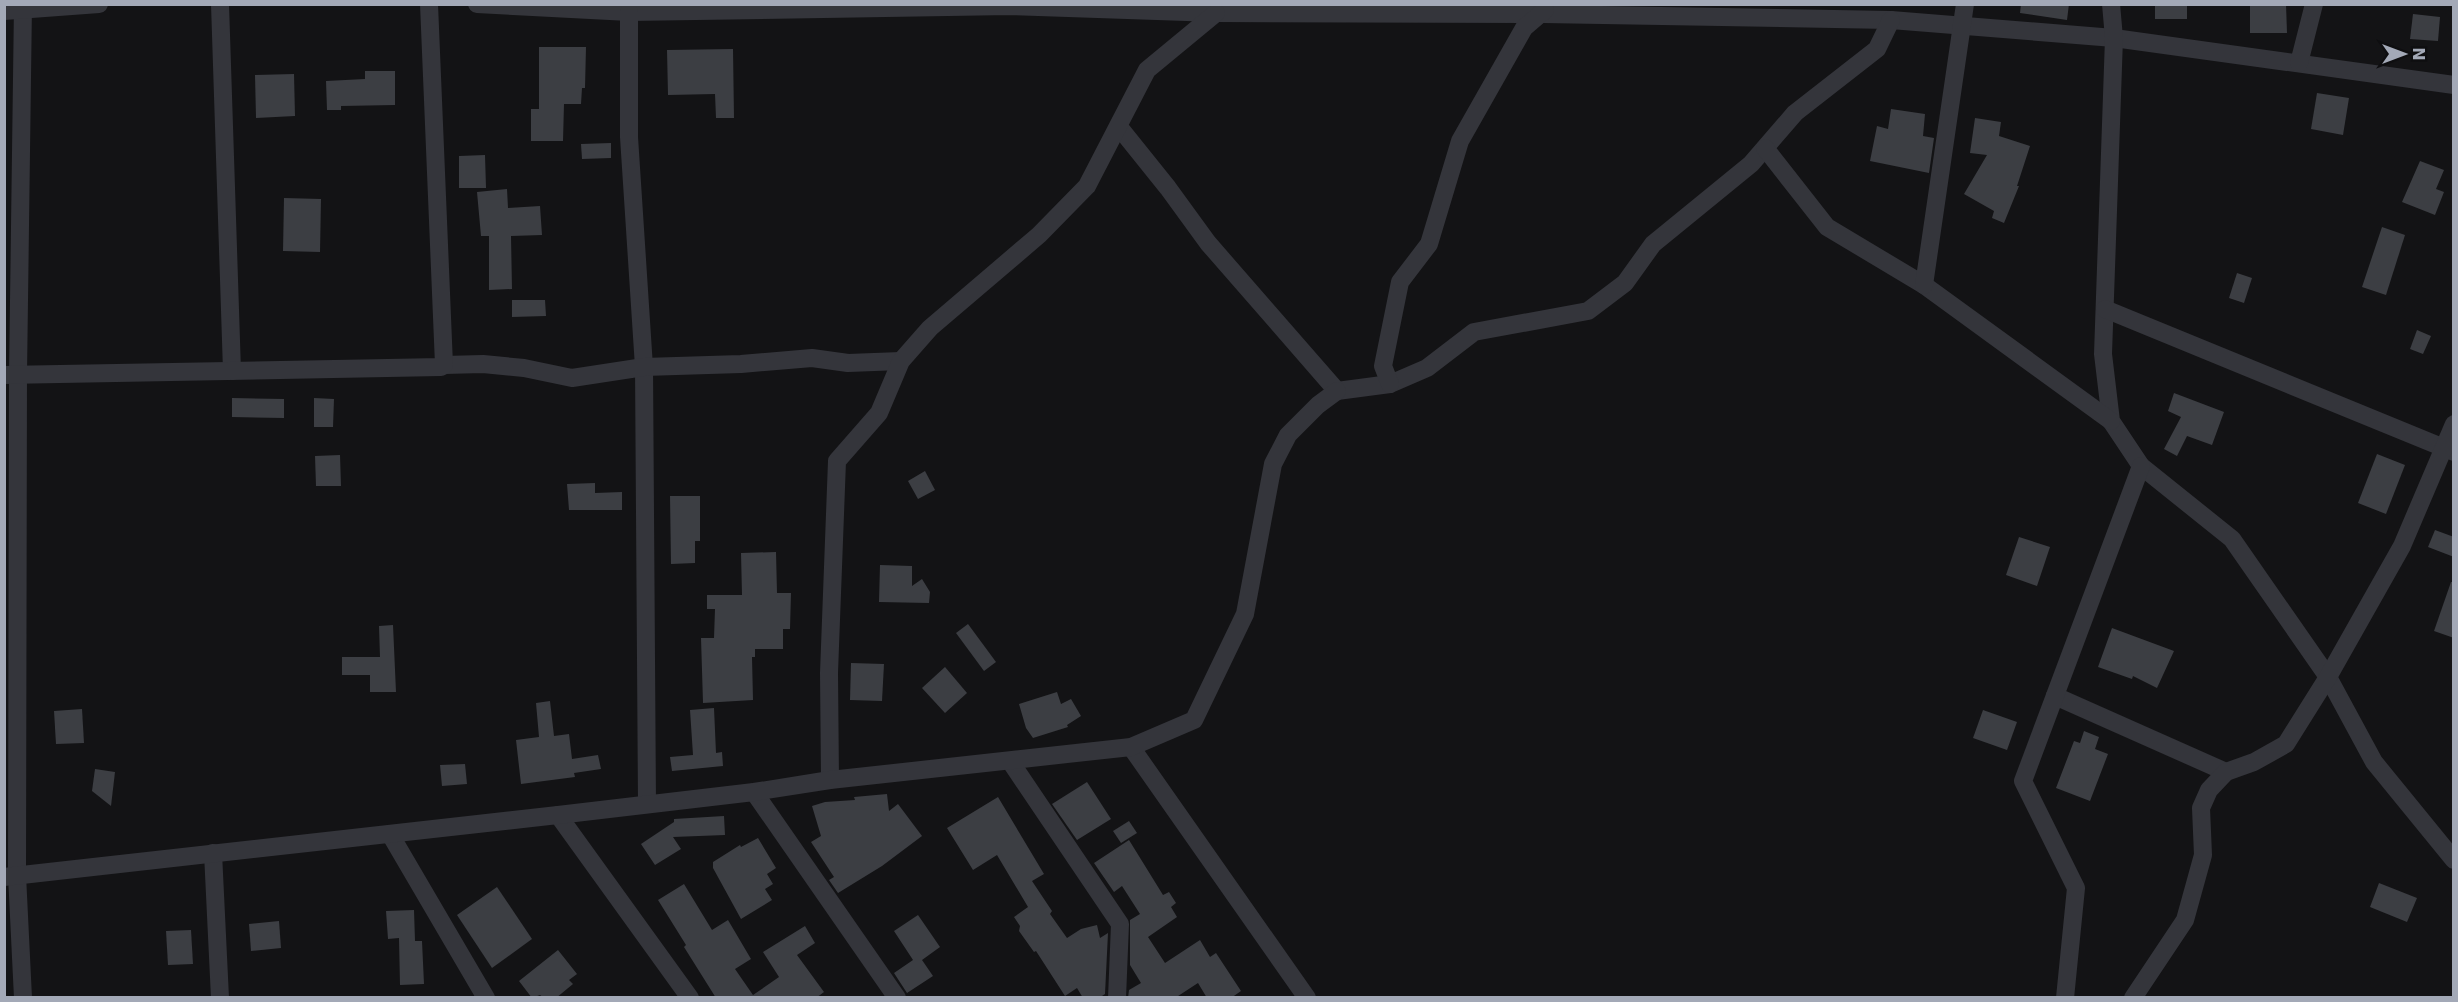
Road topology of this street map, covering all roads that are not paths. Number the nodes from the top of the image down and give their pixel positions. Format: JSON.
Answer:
{"nodes":[{"id":1,"x":99,"y":4,"type":"edge"},
{"id":2,"x":220,"y":4,"type":"edge"},
{"id":3,"x":429,"y":4,"type":"edge"},
{"id":4,"x":477,"y":4,"type":"edge"},
{"id":5,"x":1965,"y":4,"type":"edge"},
{"id":6,"x":2111,"y":4,"type":"edge"},
{"id":7,"x":2314,"y":4,"type":"edge"},
{"id":8,"x":1009,"y":5,"type":"edge"},
{"id":9,"x":17,"y":8,"type":"edge"},
{"id":10,"x":1547,"y":9,"type":"edge"},
{"id":11,"x":629,"y":12,"type":"junction"},
{"id":12,"x":1216,"y":13,"type":"junction"},
{"id":13,"x":1891,"y":20,"type":"junction"},
{"id":14,"x":1962,"y":26,"type":"junction"},
{"id":15,"x":2114,"y":38,"type":"junction"},
{"id":16,"x":2299,"y":63,"type":"junction"},
{"id":17,"x":2454,"y":85,"type":"edge"},
{"id":18,"x":1119,"y":127,"type":"junction"},
{"id":19,"x":1765,"y":148,"type":"junction"},
{"id":20,"x":1924,"y":285,"type":"junction"},
{"id":21,"x":2105,"y":309,"type":"junction"},
{"id":22,"x":900,"y":361,"type":"junction"},
{"id":23,"x":444,"y":365,"type":"junction"},
{"id":24,"x":644,"y":367,"type":"junction"},
{"id":25,"x":232,"y":371,"type":"junction"},
{"id":26,"x":11,"y":375,"type":"edge"},
{"id":27,"x":1390,"y":384,"type":"junction"},
{"id":28,"x":1337,"y":391,"type":"junction"},
{"id":29,"x":2111,"y":421,"type":"junction"},
{"id":30,"x":2454,"y":424,"type":"edge"},
{"id":31,"x":2448,"y":450,"type":"edge"},
{"id":32,"x":2141,"y":466,"type":"junction"},
{"id":33,"x":11,"y":651,"type":"edge"},
{"id":34,"x":2328,"y":677,"type":"junction"},
{"id":35,"x":2055,"y":696,"type":"junction"},
{"id":36,"x":1131,"y":747,"type":"junction"},
{"id":37,"x":1010,"y":761,"type":"junction"},
{"id":38,"x":2226,"y":772,"type":"junction"},
{"id":39,"x":830,"y":780,"type":"junction"},
{"id":40,"x":754,"y":792,"type":"junction"},
{"id":41,"x":647,"y":804,"type":"junction"},
{"id":42,"x":558,"y":815,"type":"junction"},
{"id":43,"x":390,"y":834,"type":"junction"},
{"id":44,"x":213,"y":854,"type":"junction"},
{"id":45,"x":2454,"y":860,"type":"edge"},
{"id":46,"x":11,"y":876,"type":"edge"},
{"id":47,"x":23,"y":998,"type":"edge"},
{"id":48,"x":220,"y":998,"type":"edge"},
{"id":49,"x":486,"y":998,"type":"edge"},
{"id":50,"x":690,"y":998,"type":"edge"},
{"id":51,"x":897,"y":998,"type":"edge"},
{"id":52,"x":1117,"y":998,"type":"edge"},
{"id":53,"x":1307,"y":998,"type":"edge"},
{"id":54,"x":2064,"y":998,"type":"edge"},
{"id":55,"x":2133,"y":998,"type":"edge"}],
"edges":[{"from":1,"to":9,"type":"street"},
{"from":2,"to":25,"type":"street"},
{"from":3,"to":23,"type":"street"},
{"from":4,"to":11,"type":"street"},
{"from":5,"to":14,"type":"street"},
{"from":6,"to":15,"type":"street"},
{"from":7,"to":16,"type":"street"},
{"from":8,"to":11,"type":"street"},
{"from":8,"to":12,"type":"street"},
{"from":9,"to":26,"type":"street"},
{"from":10,"to":12,"type":"street"},
{"from":10,"to":13,"type":"street"},
{"from":10,"to":27,"type":"street"},
{"from":11,"to":24,"type":"street"},
{"from":12,"to":18,"type":"street"},
{"from":13,"to":14,"type":"street"},
{"from":13,"to":19,"type":"street"},
{"from":14,"to":15,"type":"street"},
{"from":14,"to":20,"type":"street"},
{"from":15,"to":16,"type":"street"},
{"from":15,"to":21,"type":"street"},
{"from":16,"to":17,"type":"street"},
{"from":18,"to":22,"type":"street"},
{"from":18,"to":28,"type":"street"},
{"from":19,"to":20,"type":"street"},
{"from":19,"to":27,"type":"street"},
{"from":20,"to":29,"type":"street"},
{"from":21,"to":29,"type":"street"},
{"from":21,"to":31,"type":"street"},
{"from":22,"to":24,"type":"street"},
{"from":22,"to":39,"type":"street"},
{"from":23,"to":24,"type":"street"},
{"from":23,"to":25,"type":"street"},
{"from":24,"to":41,"type":"street"},
{"from":25,"to":26,"type":"street"},
{"from":26,"to":33,"type":"street"},
{"from":27,"to":28,"type":"street"},
{"from":28,"to":36,"type":"street"},
{"from":29,"to":32,"type":"street"},
{"from":30,"to":31,"type":"street"},
{"from":31,"to":34,"type":"street"},
{"from":32,"to":34,"type":"street"},
{"from":32,"to":35,"type":"street"},
{"from":33,"to":46,"type":"street"},
{"from":34,"to":38,"type":"street"},
{"from":34,"to":45,"type":"street"},
{"from":35,"to":38,"type":"street"},
{"from":35,"to":54,"type":"street"},
{"from":36,"to":37,"type":"street"},
{"from":36,"to":53,"type":"street"},
{"from":37,"to":39,"type":"street"},
{"from":37,"to":52,"type":"street"},
{"from":38,"to":55,"type":"street"},
{"from":39,"to":40,"type":"street"},
{"from":40,"to":41,"type":"street"},
{"from":40,"to":51,"type":"street"},
{"from":41,"to":42,"type":"street"},
{"from":42,"to":43,"type":"street"},
{"from":42,"to":50,"type":"street"},
{"from":43,"to":44,"type":"street"},
{"from":43,"to":49,"type":"street"},
{"from":44,"to":46,"type":"street"},
{"from":44,"to":48,"type":"street"},
{"from":46,"to":47,"type":"street"}]}
